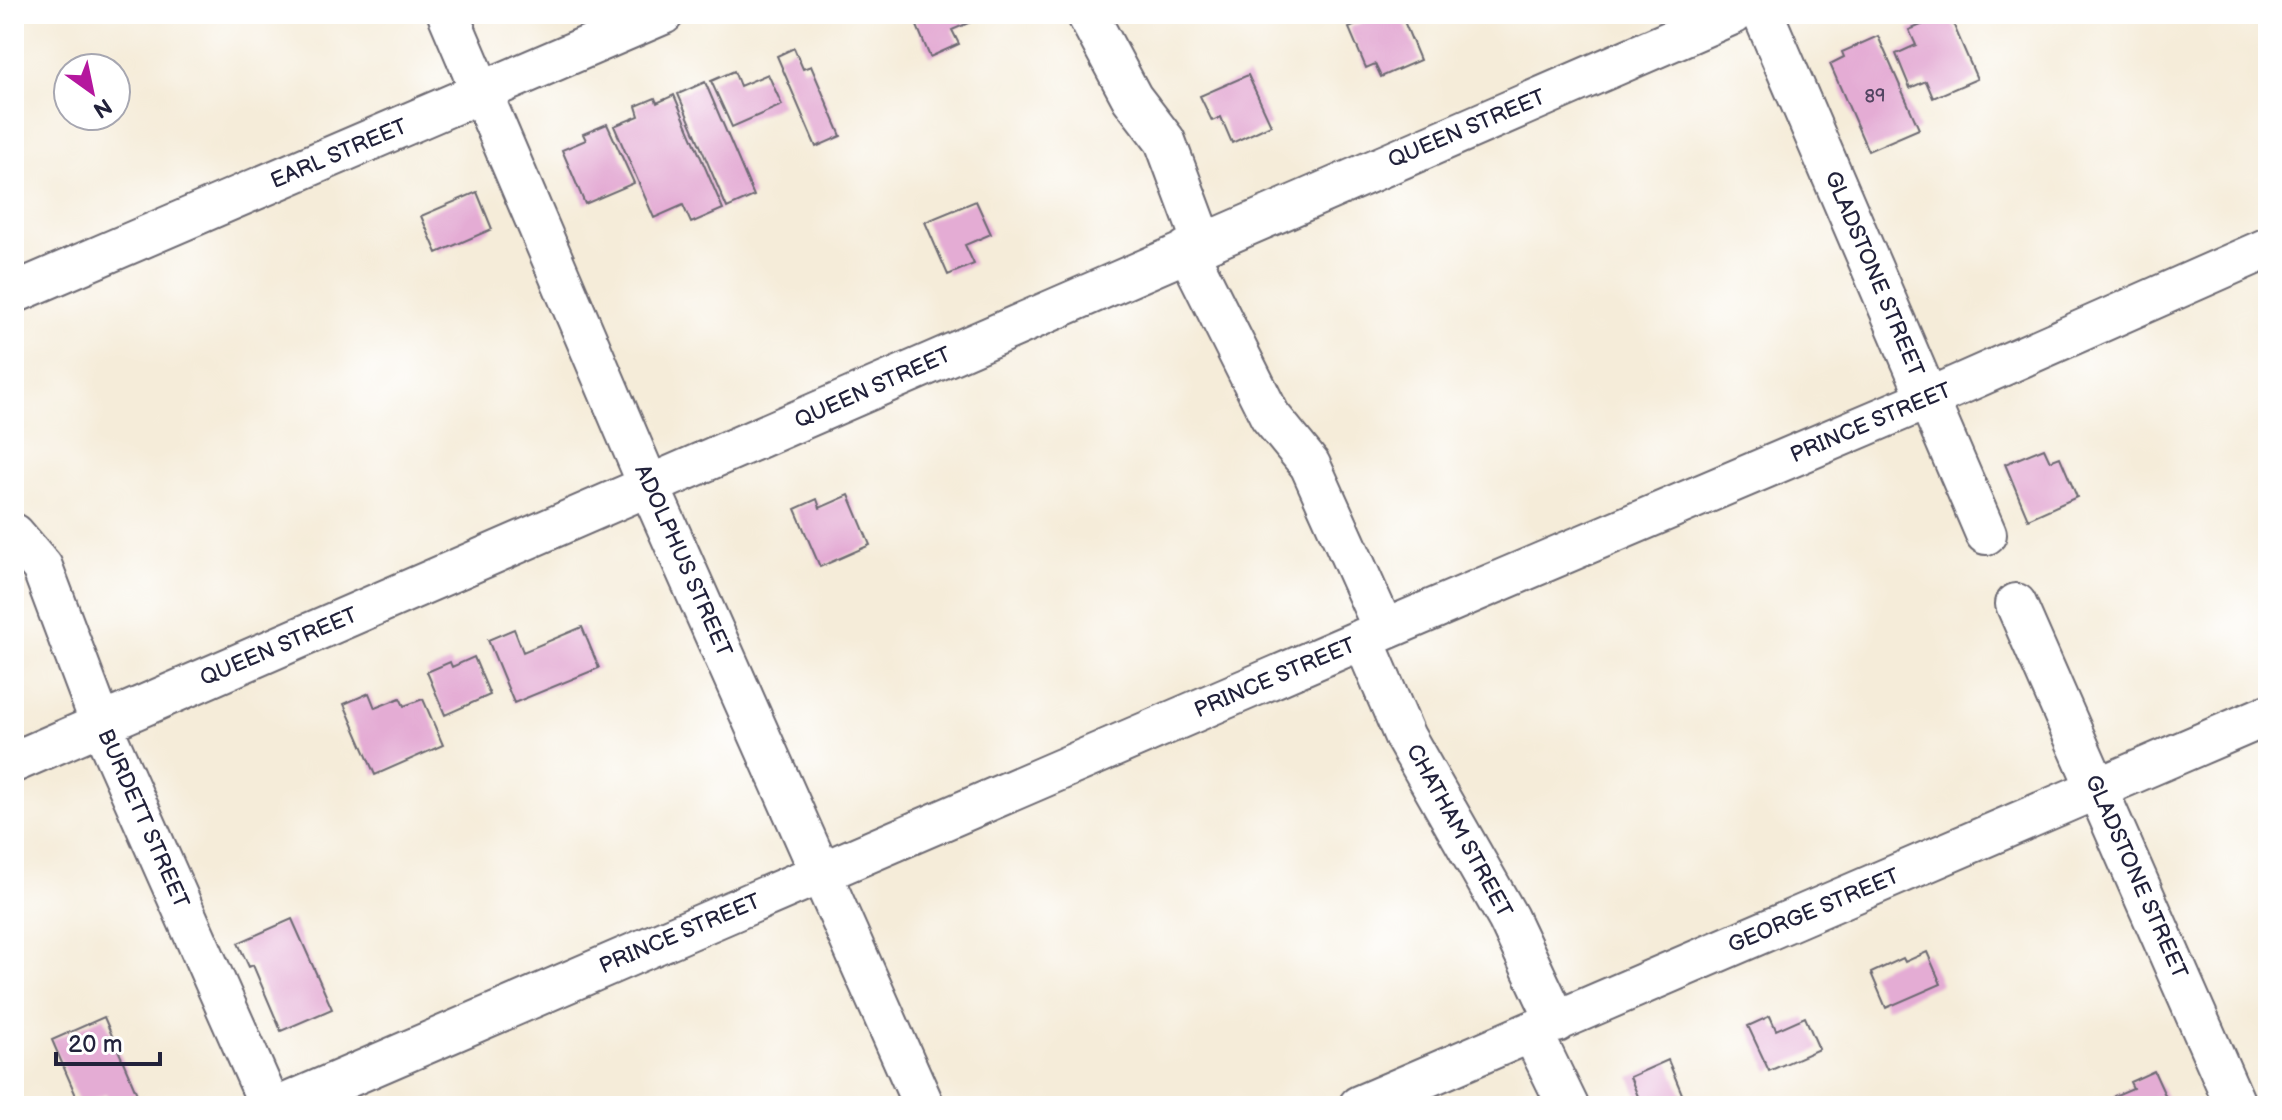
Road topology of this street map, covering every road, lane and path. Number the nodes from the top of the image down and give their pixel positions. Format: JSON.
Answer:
{"nodes":[{"id":1,"x":448,"y":14,"type":"edge"},
{"id":2,"x":663,"y":14,"type":"edge"},
{"id":3,"x":1087,"y":14,"type":"edge"},
{"id":4,"x":1733,"y":14,"type":"edge"},
{"id":5,"x":1763,"y":14,"type":"edge"},
{"id":6,"x":484,"y":93,"type":"junction"},
{"id":7,"x":1195,"y":247,"type":"junction"},
{"id":8,"x":2268,"y":248,"type":"edge"},
{"id":9,"x":14,"y":293,"type":"edge"},
{"id":10,"x":1927,"y":399,"type":"junction"},
{"id":11,"x":649,"y":486,"type":"junction"},
{"id":12,"x":14,"y":534,"type":"edge"},
{"id":13,"x":1986,"y":534,"type":"dead end"},
{"id":14,"x":2016,"y":604,"type":"dead end"},
{"id":15,"x":1374,"y":635,"type":"junction"},
{"id":16,"x":2268,"y":715,"type":"edge"},
{"id":17,"x":101,"y":724,"type":"junction"},
{"id":18,"x":14,"y":762,"type":"edge"},
{"id":19,"x":2097,"y":789,"type":"junction"},
{"id":20,"x":821,"y":874,"type":"junction"},
{"id":21,"x":1544,"y":1027,"type":"junction"},
{"id":22,"x":270,"y":1106,"type":"edge"},
{"id":23,"x":281,"y":1106,"type":"edge"},
{"id":24,"x":924,"y":1106,"type":"edge"},
{"id":25,"x":1359,"y":1106,"type":"edge"},
{"id":26,"x":1568,"y":1106,"type":"edge"},
{"id":27,"x":2236,"y":1106,"type":"edge"}],
"edges":[{"from":1,"to":6,"type":"street","name":"ADOLPHUS STREET"},
{"from":2,"to":6,"type":"street","name":"EARL STREET"},
{"from":3,"to":7,"type":"street","name":"CHATHAM STREET"},
{"from":4,"to":7,"type":"street","name":"QUEEN STREET"},
{"from":5,"to":10,"type":"street","name":"GLADSTONE STREET"},
{"from":6,"to":9,"type":"street","name":"EARL STREET"},
{"from":6,"to":11,"type":"street","name":"ADOLPHUS STREET"},
{"from":7,"to":11,"type":"street","name":"QUEEN STREET"},
{"from":7,"to":15,"type":"street","name":"CHATHAM STREET"},
{"from":8,"to":10,"type":"street","name":"PRINCE STREET"},
{"from":10,"to":13,"type":"street","name":"GLADSTONE STREET"},
{"from":10,"to":15,"type":"street","name":"PRINCE STREET"},
{"from":11,"to":17,"type":"street","name":"QUEEN STREET"},
{"from":11,"to":20,"type":"street","name":"ADOLPHUS STREET"},
{"from":12,"to":17,"type":"street","name":"BURDETT STREET"},
{"from":14,"to":19,"type":"street","name":"GLADSTONE STREET"},
{"from":15,"to":20,"type":"street","name":"PRINCE STREET"},
{"from":15,"to":21,"type":"street","name":"CHATHAM STREET"},
{"from":16,"to":19,"type":"street","name":"GEORGE STREET"},
{"from":17,"to":18,"type":"street","name":"QUEEN STREET"},
{"from":17,"to":22,"type":"street","name":"BURDETT STREET"},
{"from":19,"to":21,"type":"street","name":"GEORGE STREET"},
{"from":19,"to":27,"type":"street","name":"GLADSTONE STREET"},
{"from":20,"to":23,"type":"street","name":"PRINCE STREET"},
{"from":20,"to":24,"type":"street","name":"ADOLPHUS STREET"},
{"from":21,"to":25,"type":"street","name":"GEORGE STREET"},
{"from":21,"to":26,"type":"street","name":"CHATHAM STREET"}]}
